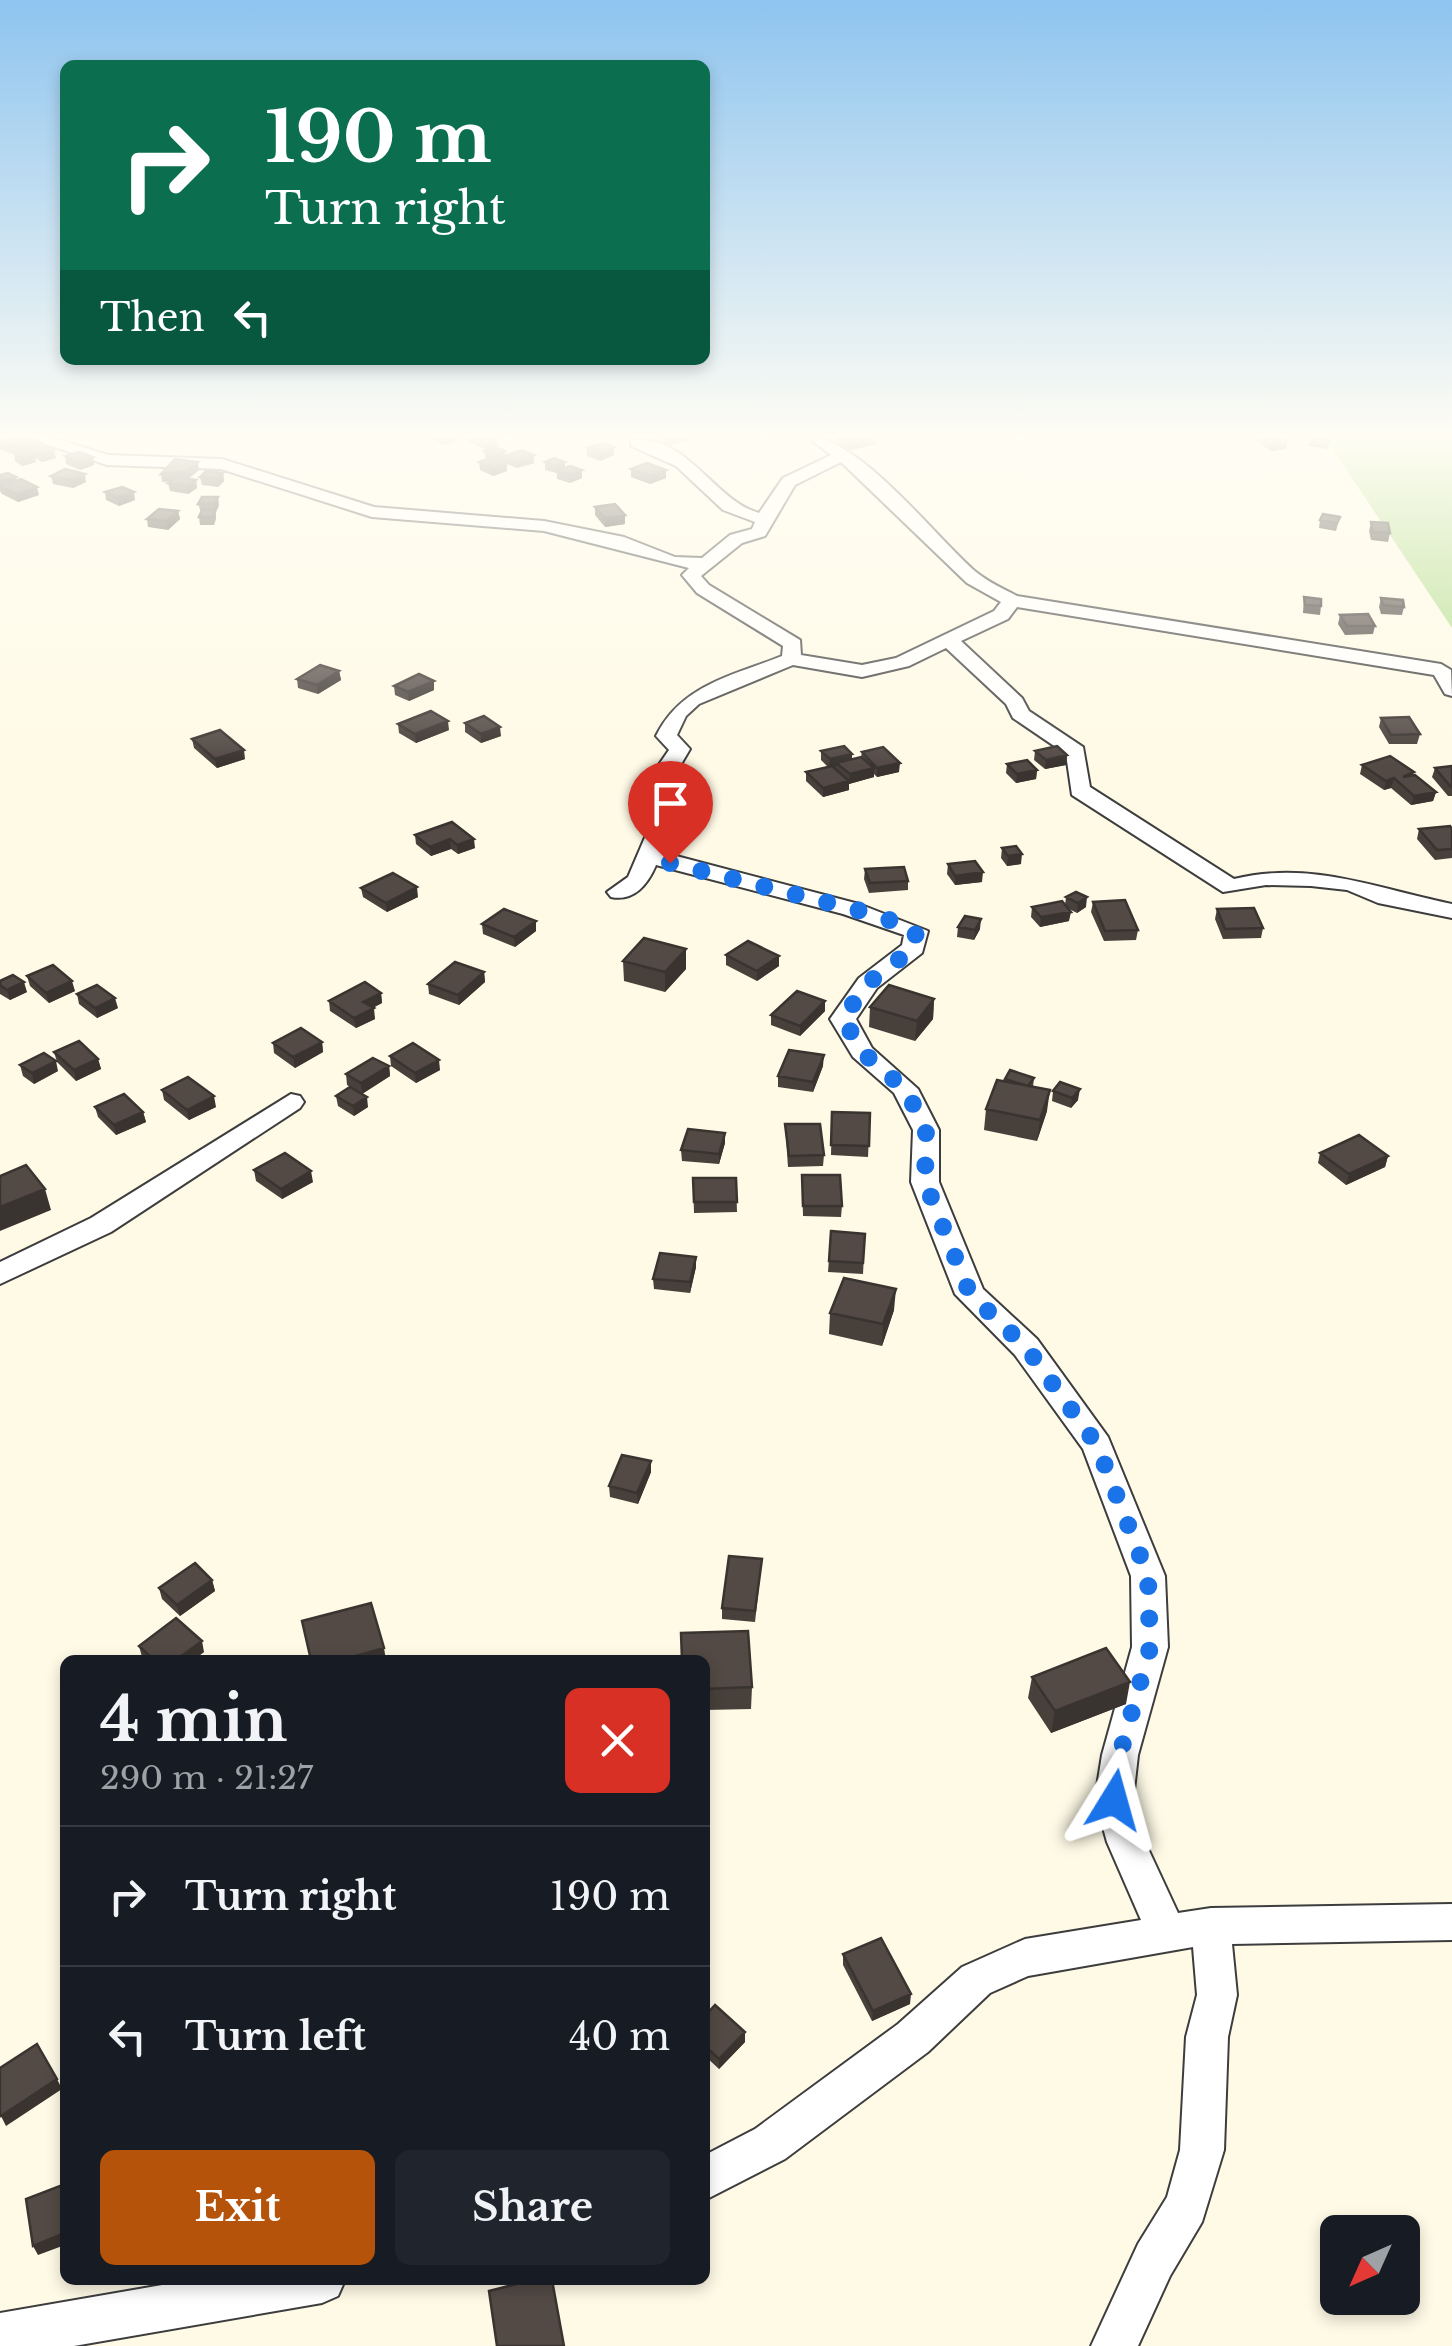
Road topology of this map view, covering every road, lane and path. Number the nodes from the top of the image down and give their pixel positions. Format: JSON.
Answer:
{"nodes":[{"id":1,"x":630,"y":545,"type":"edge"},
{"id":2,"x":728,"y":545,"type":"edge"},
{"id":3,"x":941,"y":545,"type":"edge"},
{"id":4,"x":704,"y":565,"type":"junction"},
{"id":5,"x":1012,"y":601,"type":"junction"},
{"id":6,"x":948,"y":640,"type":"junction"},
{"id":7,"x":791,"y":659,"type":"junction"},
{"id":8,"x":1452,"y":690,"type":"edge"},
{"id":9,"x":649,"y":856,"type":"junction"},
{"id":10,"x":619,"y":892,"type":"dead end"},
{"id":11,"x":1452,"y":911,"type":"edge"},
{"id":12,"x":291,"y":1102,"type":"dead end"},
{"id":13,"x":0,"y":1274,"type":"edge"},
{"id":14,"x":1452,"y":1922,"type":"edge"},
{"id":15,"x":1211,"y":1926,"type":"junction"},
{"id":16,"x":1167,"y":1934,"type":"junction"},
{"id":17,"x":710,"y":2175,"type":"edge"},
{"id":18,"x":293,"y":2285,"type":"edge"},
{"id":19,"x":0,"y":2336,"type":"edge"},
{"id":20,"x":1114,"y":2346,"type":"edge"}],
"edges":[{"from":1,"to":4,"type":"street"},
{"from":2,"to":4,"type":"street"},
{"from":3,"to":5,"type":"street"},
{"from":4,"to":7,"type":"street"},
{"from":5,"to":6,"type":"street"},
{"from":5,"to":8,"type":"street"},
{"from":6,"to":7,"type":"street"},
{"from":6,"to":11,"type":"street"},
{"from":7,"to":9,"type":"street"},
{"from":9,"to":10,"type":"street"},
{"from":9,"to":16,"type":"street"},
{"from":12,"to":13,"type":"street"},
{"from":14,"to":15,"type":"street"},
{"from":15,"to":16,"type":"street"},
{"from":15,"to":20,"type":"street"},
{"from":16,"to":17,"type":"street"},
{"from":18,"to":19,"type":"street"}]}
